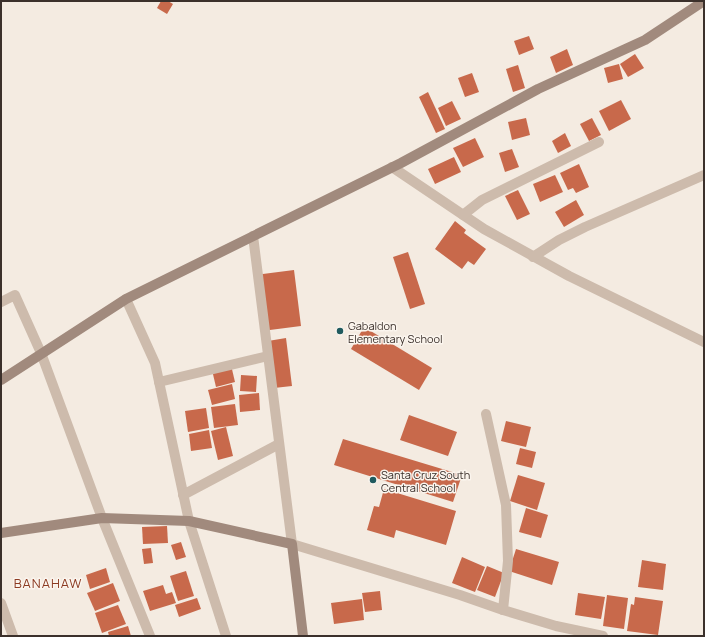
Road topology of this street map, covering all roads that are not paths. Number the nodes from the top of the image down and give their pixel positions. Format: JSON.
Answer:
{"nodes":[{"id":1,"x":704,"y":1,"type":"edge"},
{"id":2,"x":599,"y":142,"type":"dead end"},
{"id":3,"x":392,"y":167,"type":"junction"},
{"id":4,"x":704,"y":176,"type":"edge"},
{"id":5,"x":463,"y":215,"type":"junction"},
{"id":6,"x":253,"y":236,"type":"junction"},
{"id":7,"x":533,"y":256,"type":"junction"},
{"id":8,"x":126,"y":299,"type":"junction"},
{"id":9,"x":1,"y":302,"type":"edge"},
{"id":10,"x":704,"y":342,"type":"edge"},
{"id":11,"x":41,"y":353,"type":"junction"},
{"id":12,"x":268,"y":356,"type":"junction"},
{"id":13,"x":1,"y":380,"type":"edge"},
{"id":14,"x":159,"y":382,"type":"junction"},
{"id":15,"x":486,"y":414,"type":"dead end"},
{"id":16,"x":279,"y":444,"type":"junction"},
{"id":17,"x":183,"y":495,"type":"junction"},
{"id":18,"x":102,"y":518,"type":"junction"},
{"id":19,"x":189,"y":521,"type":"junction"},
{"id":20,"x":1,"y":534,"type":"edge"},
{"id":21,"x":292,"y":544,"type":"junction"},
{"id":22,"x":1,"y":604,"type":"edge"},
{"id":23,"x":503,"y":610,"type":"junction"},
{"id":24,"x":13,"y":636,"type":"edge"},
{"id":25,"x":150,"y":636,"type":"edge"},
{"id":26,"x":226,"y":636,"type":"edge"},
{"id":27,"x":303,"y":636,"type":"edge"},
{"id":28,"x":603,"y":636,"type":"edge"}],
"edges":[{"from":1,"to":3,"type":"street"},
{"from":2,"to":5,"type":"street"},
{"from":3,"to":5,"type":"street"},
{"from":3,"to":6,"type":"street"},
{"from":4,"to":7,"type":"street"},
{"from":5,"to":7,"type":"street"},
{"from":6,"to":8,"type":"street"},
{"from":6,"to":12,"type":"street"},
{"from":7,"to":10,"type":"street"},
{"from":8,"to":11,"type":"street"},
{"from":8,"to":14,"type":"street"},
{"from":9,"to":11,"type":"street"},
{"from":11,"to":13,"type":"street"},
{"from":11,"to":18,"type":"street"},
{"from":12,"to":14,"type":"street"},
{"from":12,"to":16,"type":"street"},
{"from":14,"to":17,"type":"street"},
{"from":15,"to":23,"type":"street"},
{"from":16,"to":17,"type":"street"},
{"from":16,"to":21,"type":"street"},
{"from":17,"to":19,"type":"street"},
{"from":18,"to":19,"type":"street"},
{"from":18,"to":20,"type":"street"},
{"from":18,"to":25,"type":"street"},
{"from":19,"to":21,"type":"street"},
{"from":19,"to":26,"type":"street"},
{"from":21,"to":23,"type":"street"},
{"from":21,"to":27,"type":"street"},
{"from":22,"to":24,"type":"street"},
{"from":23,"to":28,"type":"street"}]}
